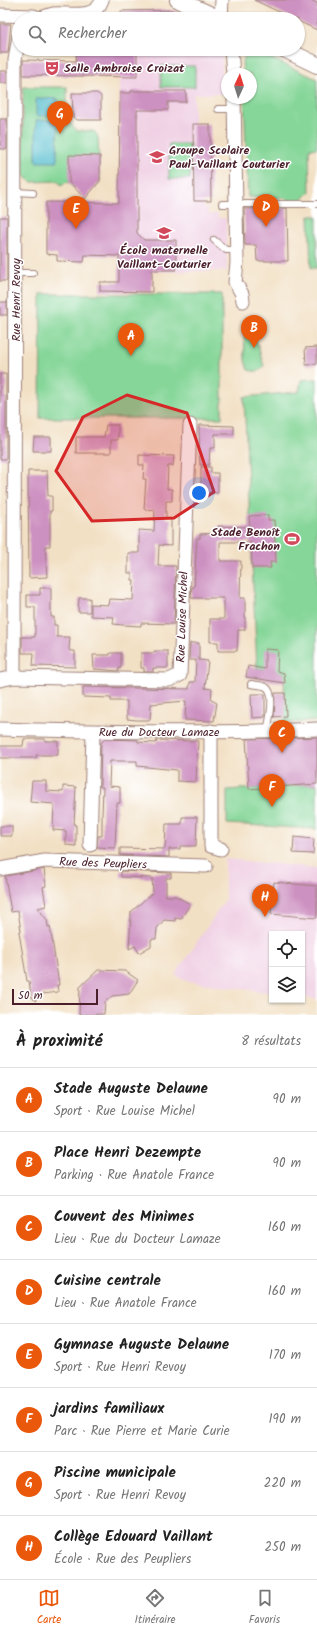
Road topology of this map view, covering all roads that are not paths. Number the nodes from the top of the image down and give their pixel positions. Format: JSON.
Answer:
{"nodes":[{"id":1,"x":102,"y":0,"type":"edge"},
{"id":2,"x":178,"y":0,"type":"edge"},
{"id":3,"x":222,"y":0,"type":"edge"},
{"id":4,"x":89,"y":12,"type":"edge"},
{"id":5,"x":205,"y":12,"type":"edge"},
{"id":6,"x":221,"y":12,"type":"edge"},
{"id":7,"x":0,"y":16,"type":"edge"},
{"id":8,"x":12,"y":16,"type":"edge"},
{"id":9,"x":16,"y":56,"type":"edge"},
{"id":10,"x":232,"y":56,"type":"edge"},
{"id":11,"x":298,"y":56,"type":"edge"},
{"id":12,"x":317,"y":65,"type":"edge"},
{"id":13,"x":233,"y":68,"type":"edge"},
{"id":14,"x":231,"y":104,"type":"edge"},
{"id":15,"x":234,"y":104,"type":"edge"},
{"id":16,"x":218,"y":109,"type":"dead end"},
{"id":17,"x":16,"y":192,"type":"junction"},
{"id":18,"x":33,"y":193,"type":"dead end"},
{"id":19,"x":235,"y":203,"type":"junction"},
{"id":20,"x":222,"y":204,"type":"dead end"},
{"id":21,"x":317,"y":204,"type":"edge"},
{"id":22,"x":214,"y":240,"type":"dead end"},
{"id":23,"x":237,"y":250,"type":"junction"},
{"id":24,"x":16,"y":273,"type":"junction"},
{"id":25,"x":33,"y":273,"type":"dead end"},
{"id":26,"x":243,"y":301,"type":"dead end"},
{"id":27,"x":190,"y":425,"type":"dead end"},
{"id":28,"x":14,"y":677,"type":"junction"},
{"id":29,"x":0,"y":680,"type":"edge"},
{"id":30,"x":251,"y":684,"type":"dead end"},
{"id":31,"x":0,"y":729,"type":"edge"},
{"id":32,"x":317,"y":729,"type":"edge"},
{"id":33,"x":210,"y":731,"type":"junction"},
{"id":34,"x":267,"y":731,"type":"junction"},
{"id":35,"x":93,"y":732,"type":"junction"},
{"id":36,"x":90,"y":844,"type":"dead end"},
{"id":37,"x":221,"y":849,"type":"dead end"},
{"id":38,"x":206,"y":866,"type":"dead end"},
{"id":39,"x":0,"y":869,"type":"edge"}],
"edges":[{"from":1,"to":4,"type":"street"},
{"from":2,"to":5,"type":"street"},
{"from":3,"to":6,"type":"street"},
{"from":7,"to":8,"type":"street"},
{"from":9,"to":17,"type":"street","name":"Rue Henri Revoy"},
{"from":10,"to":13,"type":"street"},
{"from":11,"to":12,"type":"street"},
{"from":14,"to":16,"type":"lane"},
{"from":15,"to":19,"type":"street"},
{"from":17,"to":18,"type":"lane"},
{"from":17,"to":24,"type":"street","name":"Rue Henri Revoy"},
{"from":19,"to":20,"type":"lane"},
{"from":19,"to":21,"type":"lane"},
{"from":19,"to":23,"type":"street"},
{"from":22,"to":23,"type":"lane"},
{"from":23,"to":26,"type":"street"},
{"from":24,"to":25,"type":"lane"},
{"from":24,"to":28,"type":"street","name":"Rue Henri Revoy"},
{"from":27,"to":28,"type":"street","name":"Rue Louise Michel"},
{"from":28,"to":29,"type":"street","name":"Rue Louise Michel"},
{"from":30,"to":34,"type":"lane"},
{"from":31,"to":35,"type":"street","name":"Rue du Docteur Lamaze"},
{"from":32,"to":34,"type":"street","name":"Rue du Docteur Lamaze"},
{"from":33,"to":34,"type":"street","name":"Rue du Docteur Lamaze"},
{"from":33,"to":35,"type":"street","name":"Rue du Docteur Lamaze"},
{"from":33,"to":37,"type":"street"},
{"from":35,"to":36,"type":"street"},
{"from":38,"to":39,"type":"street","name":"Rue des Peupliers"}]}
